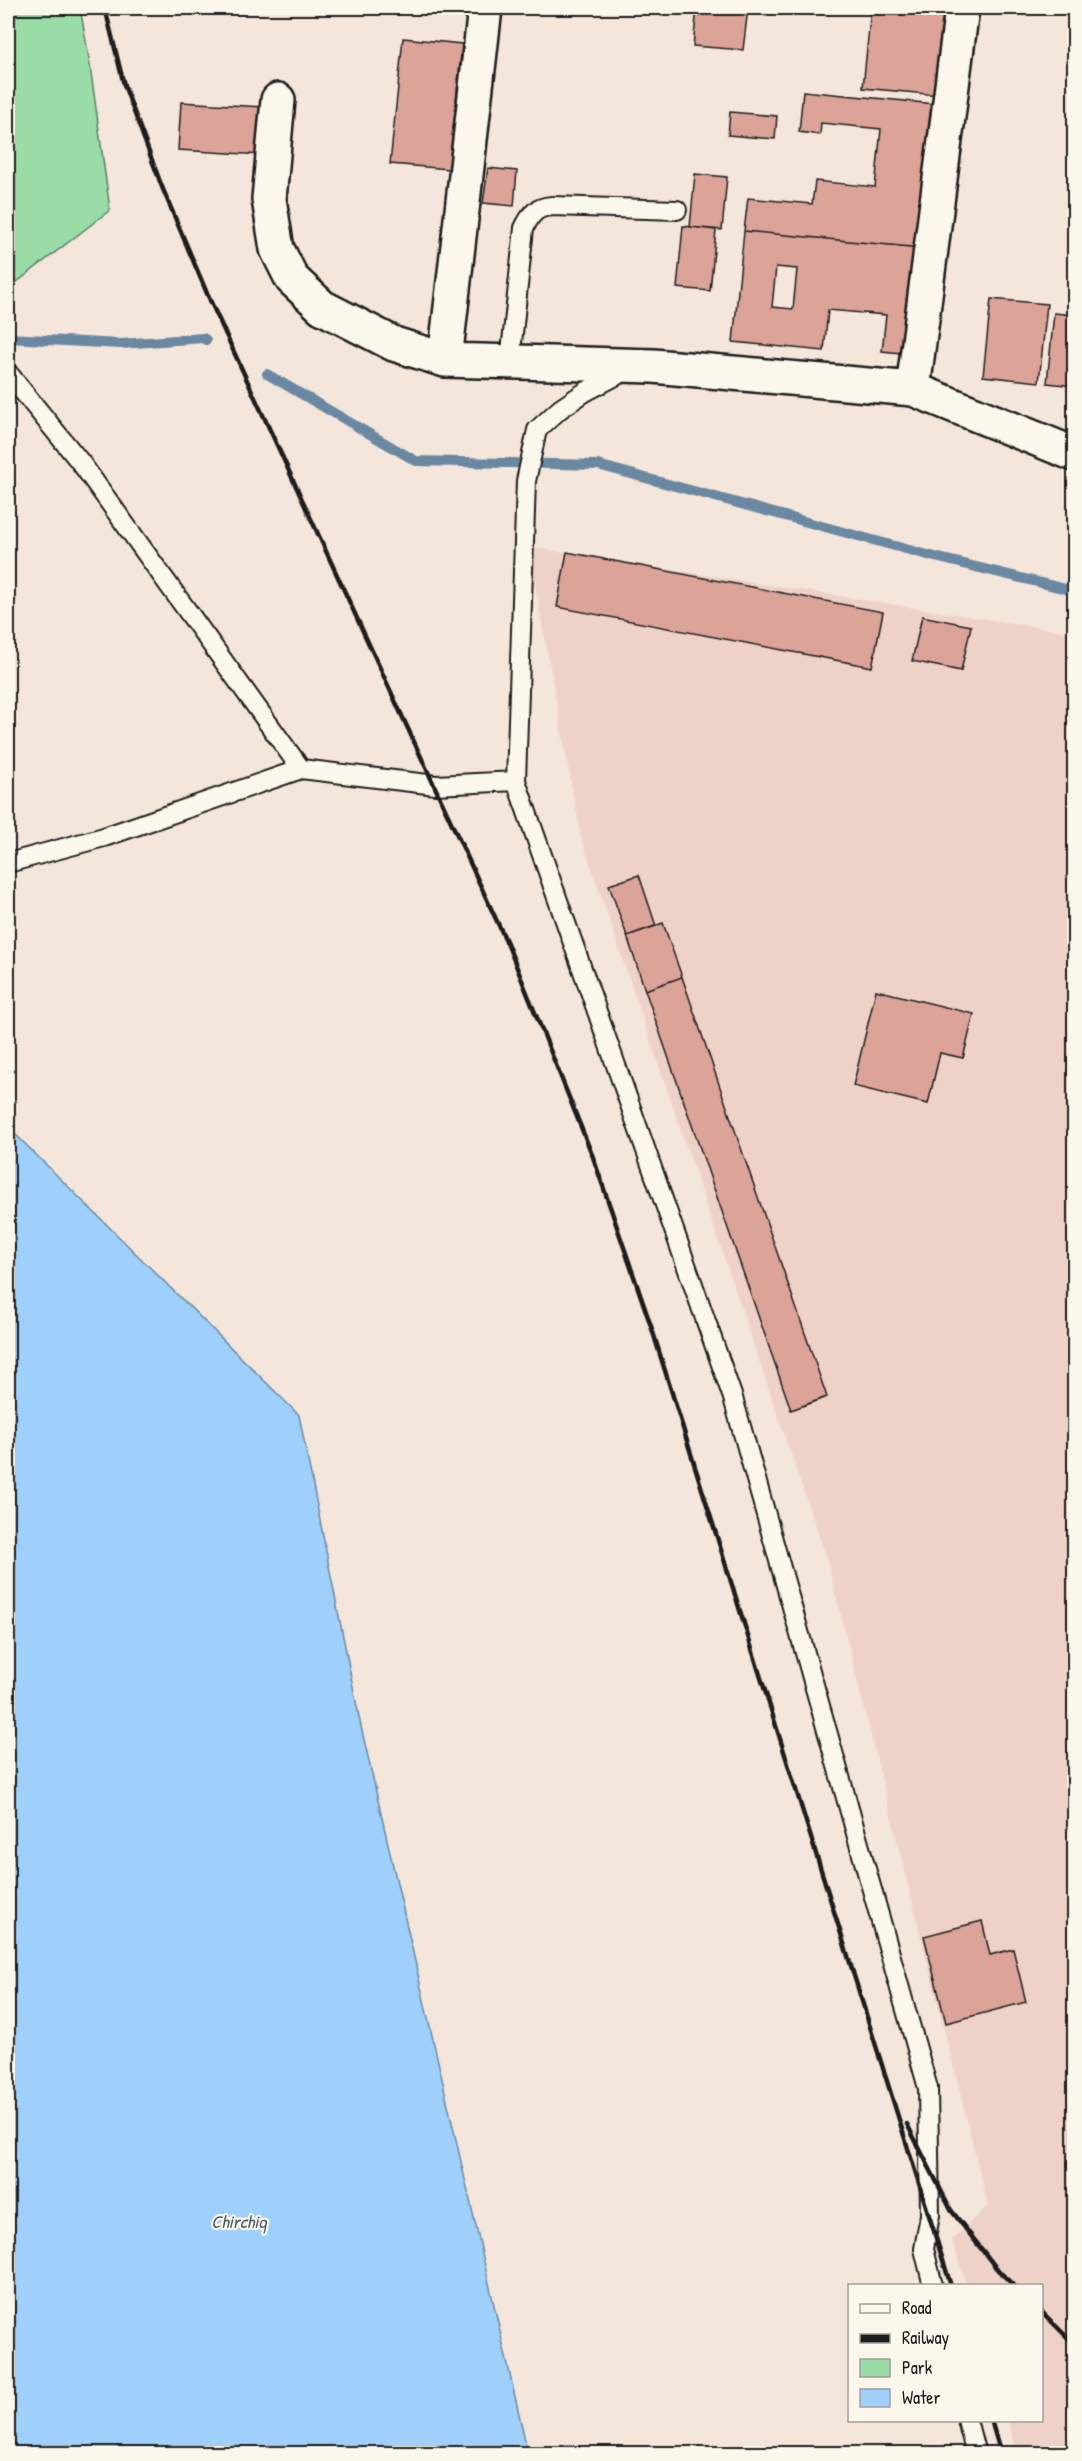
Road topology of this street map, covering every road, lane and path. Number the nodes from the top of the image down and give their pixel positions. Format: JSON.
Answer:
{"nodes":[{"id":1,"x":485,"y":8,"type":"edge"},
{"id":2,"x":962,"y":8,"type":"edge"},
{"id":3,"x":278,"y":100,"type":"dead end"},
{"id":4,"x":677,"y":210,"type":"dead end"},
{"id":5,"x":445,"y":360,"type":"junction"},
{"id":6,"x":510,"y":362,"type":"junction"},
{"id":7,"x":653,"y":366,"type":"junction"},
{"id":8,"x":8,"y":373,"type":"edge"},
{"id":9,"x":913,"y":389,"type":"junction"},
{"id":10,"x":1074,"y":454,"type":"edge"},
{"id":11,"x":301,"y":769,"type":"junction"},
{"id":12,"x":516,"y":782,"type":"junction"},
{"id":13,"x":8,"y":863,"type":"edge"},
{"id":14,"x":933,"y":2284,"type":"edge"},
{"id":15,"x":967,"y":2422,"type":"edge"},
{"id":16,"x":975,"y":2454,"type":"edge"}],
"edges":[{"from":1,"to":5,"type":"street"},
{"from":2,"to":9,"type":"street"},
{"from":3,"to":5,"type":"street"},
{"from":4,"to":6,"type":"lane"},
{"from":5,"to":6,"type":"street"},
{"from":6,"to":7,"type":"street"},
{"from":7,"to":9,"type":"street"},
{"from":7,"to":12,"type":"lane"},
{"from":8,"to":11,"type":"lane"},
{"from":9,"to":10,"type":"street"},
{"from":11,"to":12,"type":"lane"},
{"from":11,"to":13,"type":"lane"},
{"from":12,"to":14,"type":"lane"},
{"from":15,"to":16,"type":"lane"}]}
